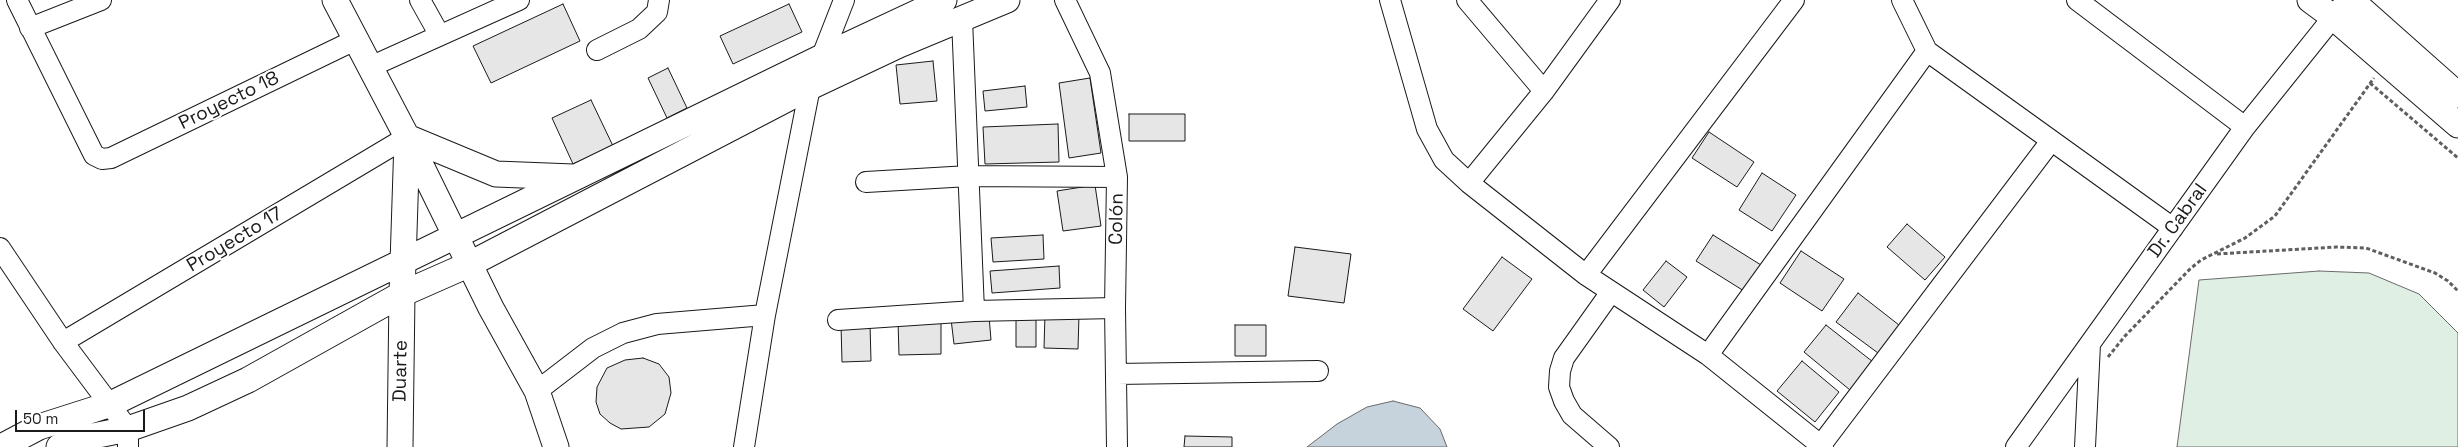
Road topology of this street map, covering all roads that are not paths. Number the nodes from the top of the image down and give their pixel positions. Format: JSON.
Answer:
{"nodes":[{"id":1,"x":18,"y":0,"type":"edge"},
{"id":2,"x":101,"y":0,"type":"edge"},
{"id":3,"x":335,"y":0,"type":"edge"},
{"id":4,"x":420,"y":0,"type":"edge"},
{"id":5,"x":519,"y":0,"type":"edge"},
{"id":6,"x":659,"y":0,"type":"edge"},
{"id":7,"x":844,"y":0,"type":"edge"},
{"id":8,"x":944,"y":0,"type":"edge"},
{"id":9,"x":1007,"y":0,"type":"edge"},
{"id":10,"x":1065,"y":0,"type":"edge"},
{"id":11,"x":1390,"y":0,"type":"edge"},
{"id":12,"x":1467,"y":0,"type":"edge"},
{"id":13,"x":1610,"y":0,"type":"edge"},
{"id":14,"x":1794,"y":0,"type":"edge"},
{"id":15,"x":1902,"y":0,"type":"edge"},
{"id":16,"x":2077,"y":0,"type":"edge"},
{"id":17,"x":2310,"y":0,"type":"edge"},
{"id":18,"x":2351,"y":0,"type":"edge"},
{"id":19,"x":2340,"y":9,"type":"edge"},
{"id":20,"x":962,"y":19,"type":"junction"},
{"id":21,"x":30,"y":28,"type":"junction"},
{"id":22,"x":439,"y":34,"type":"junction"},
{"id":23,"x":355,"y":40,"type":"junction"},
{"id":24,"x":597,"y":50,"type":"dead end"},
{"id":25,"x":1926,"y":51,"type":"junction"},
{"id":26,"x":820,"y":58,"type":"junction"},
{"id":27,"x":370,"y":67,"type":"junction"},
{"id":28,"x":810,"y":87,"type":"junction"},
{"id":29,"x":1544,"y":91,"type":"junction"},
{"id":30,"x":2458,"y":95,"type":"edge"},
{"id":31,"x":2458,"y":126,"type":"edge"},
{"id":32,"x":2245,"y":127,"type":"junction"},
{"id":33,"x":407,"y":137,"type":"junction"},
{"id":34,"x":2051,"y":140,"type":"junction"},
{"id":35,"x":969,"y":176,"type":"junction"},
{"id":36,"x":576,"y":177,"type":"junction"},
{"id":37,"x":1117,"y":177,"type":"junction"},
{"id":38,"x":866,"y":182,"type":"dead end"},
{"id":39,"x":1469,"y":182,"type":"junction"},
{"id":40,"x":2173,"y":228,"type":"junction"},
{"id":41,"x":456,"y":235,"type":"junction"},
{"id":42,"x":0,"y":248,"type":"edge"},
{"id":43,"x":404,"y":261,"type":"junction"},
{"id":44,"x":470,"y":264,"type":"junction"},
{"id":45,"x":1586,"y":276,"type":"junction"},
{"id":46,"x":1611,"y":292,"type":"junction"},
{"id":47,"x":402,"y":294,"type":"junction"},
{"id":48,"x":1115,"y":308,"type":"junction"},
{"id":49,"x":974,"y":310,"type":"junction"},
{"id":50,"x":765,"y":315,"type":"junction"},
{"id":51,"x":838,"y":320,"type":"dead end"},
{"id":52,"x":270,"y":326,"type":"junction"},
{"id":53,"x":63,"y":342,"type":"junction"},
{"id":54,"x":2090,"y":344,"type":"junction"},
{"id":55,"x":1708,"y":355,"type":"junction"},
{"id":56,"x":287,"y":359,"type":"junction"},
{"id":57,"x":1318,"y":371,"type":"dead end"},
{"id":58,"x":1116,"y":374,"type":"junction"},
{"id":59,"x":537,"y":391,"type":"junction"},
{"id":60,"x":111,"y":404,"type":"junction"},
{"id":61,"x":128,"y":438,"type":"edge"},
{"id":62,"x":1822,"y":446,"type":"edge"},
{"id":63,"x":1,"y":447,"type":"edge"},
{"id":64,"x":60,"y":447,"type":"edge"},
{"id":65,"x":400,"y":447,"type":"edge"},
{"id":66,"x":556,"y":447,"type":"edge"},
{"id":67,"x":744,"y":447,"type":"edge"},
{"id":68,"x":1117,"y":447,"type":"edge"},
{"id":69,"x":1609,"y":447,"type":"edge"},
{"id":70,"x":2016,"y":447,"type":"edge"},
{"id":71,"x":2085,"y":447,"type":"edge"}],
"edges":[{"from":1,"to":21,"type":"street"},
{"from":2,"to":21,"type":"street"},
{"from":3,"to":23,"type":"main road"},
{"from":4,"to":22,"type":"street"},
{"from":5,"to":22,"type":"street"},
{"from":6,"to":24,"type":"street"},
{"from":7,"to":26,"type":"street"},
{"from":8,"to":26,"type":"main road"},
{"from":9,"to":20,"type":"main road"},
{"from":10,"to":37,"type":"street","name":"Colón"},
{"from":11,"to":39,"type":"street"},
{"from":12,"to":29,"type":"street"},
{"from":13,"to":29,"type":"street"},
{"from":14,"to":45,"type":"street"},
{"from":15,"to":25,"type":"street"},
{"from":16,"to":32,"type":"street"},
{"from":17,"to":19,"type":"main road"},
{"from":18,"to":30,"type":"main road"},
{"from":19,"to":31,"type":"main road"},
{"from":19,"to":32,"type":"street","name":"Dr. Cabral"},
{"from":20,"to":28,"type":"main road"},
{"from":20,"to":35,"type":"street"},
{"from":21,"to":23,"type":"street","name":"Proyecto 18"},
{"from":22,"to":27,"type":"street"},
{"from":23,"to":27,"type":"main road"},
{"from":25,"to":34,"type":"street"},
{"from":25,"to":55,"type":"street"},
{"from":26,"to":28,"type":"street"},
{"from":26,"to":36,"type":"main road"},
{"from":27,"to":33,"type":"main road"},
{"from":28,"to":44,"type":"main road"},
{"from":28,"to":50,"type":"street"},
{"from":29,"to":39,"type":"street"},
{"from":32,"to":40,"type":"street","name":"Dr. Cabral"},
{"from":33,"to":36,"type":"main road"},
{"from":33,"to":41,"type":"main road"},
{"from":33,"to":43,"type":"main road","name":"Duarte"},
{"from":33,"to":53,"type":"street","name":"Proyecto 17"},
{"from":34,"to":40,"type":"street"},
{"from":34,"to":62,"type":"street"},
{"from":35,"to":37,"type":"street"},
{"from":35,"to":38,"type":"street"},
{"from":35,"to":49,"type":"street"},
{"from":36,"to":41,"type":"main road"},
{"from":37,"to":48,"type":"street","name":"Colón"},
{"from":39,"to":45,"type":"street"},
{"from":40,"to":54,"type":"street","name":"Dr. Cabral"},
{"from":41,"to":43,"type":"main road"},
{"from":41,"to":44,"type":"main road"},
{"from":42,"to":53,"type":"street"},
{"from":43,"to":47,"type":"main road","name":"Duarte"},
{"from":43,"to":52,"type":"main road"},
{"from":44,"to":47,"type":"main road"},
{"from":44,"to":59,"type":"main road"},
{"from":45,"to":46,"type":"street"},
{"from":46,"to":55,"type":"street"},
{"from":46,"to":69,"type":"street"},
{"from":47,"to":56,"type":"main road"},
{"from":47,"to":65,"type":"main road","name":"Duarte"},
{"from":48,"to":49,"type":"street"},
{"from":48,"to":58,"type":"street","name":"Colón"},
{"from":49,"to":51,"type":"street"},
{"from":50,"to":59,"type":"street"},
{"from":50,"to":67,"type":"street"},
{"from":52,"to":56,"type":"main road"},
{"from":52,"to":60,"type":"main road"},
{"from":53,"to":60,"type":"street"},
{"from":54,"to":70,"type":"street","name":"Dr. Cabral"},
{"from":54,"to":71,"type":"street"},
{"from":55,"to":62,"type":"street"},
{"from":56,"to":61,"type":"main road"},
{"from":57,"to":58,"type":"street"},
{"from":58,"to":68,"type":"street","name":"Colón"},
{"from":59,"to":66,"type":"main road"},
{"from":60,"to":61,"type":"street"},
{"from":60,"to":63,"type":"main road"},
{"from":61,"to":64,"type":"main road"}]}
